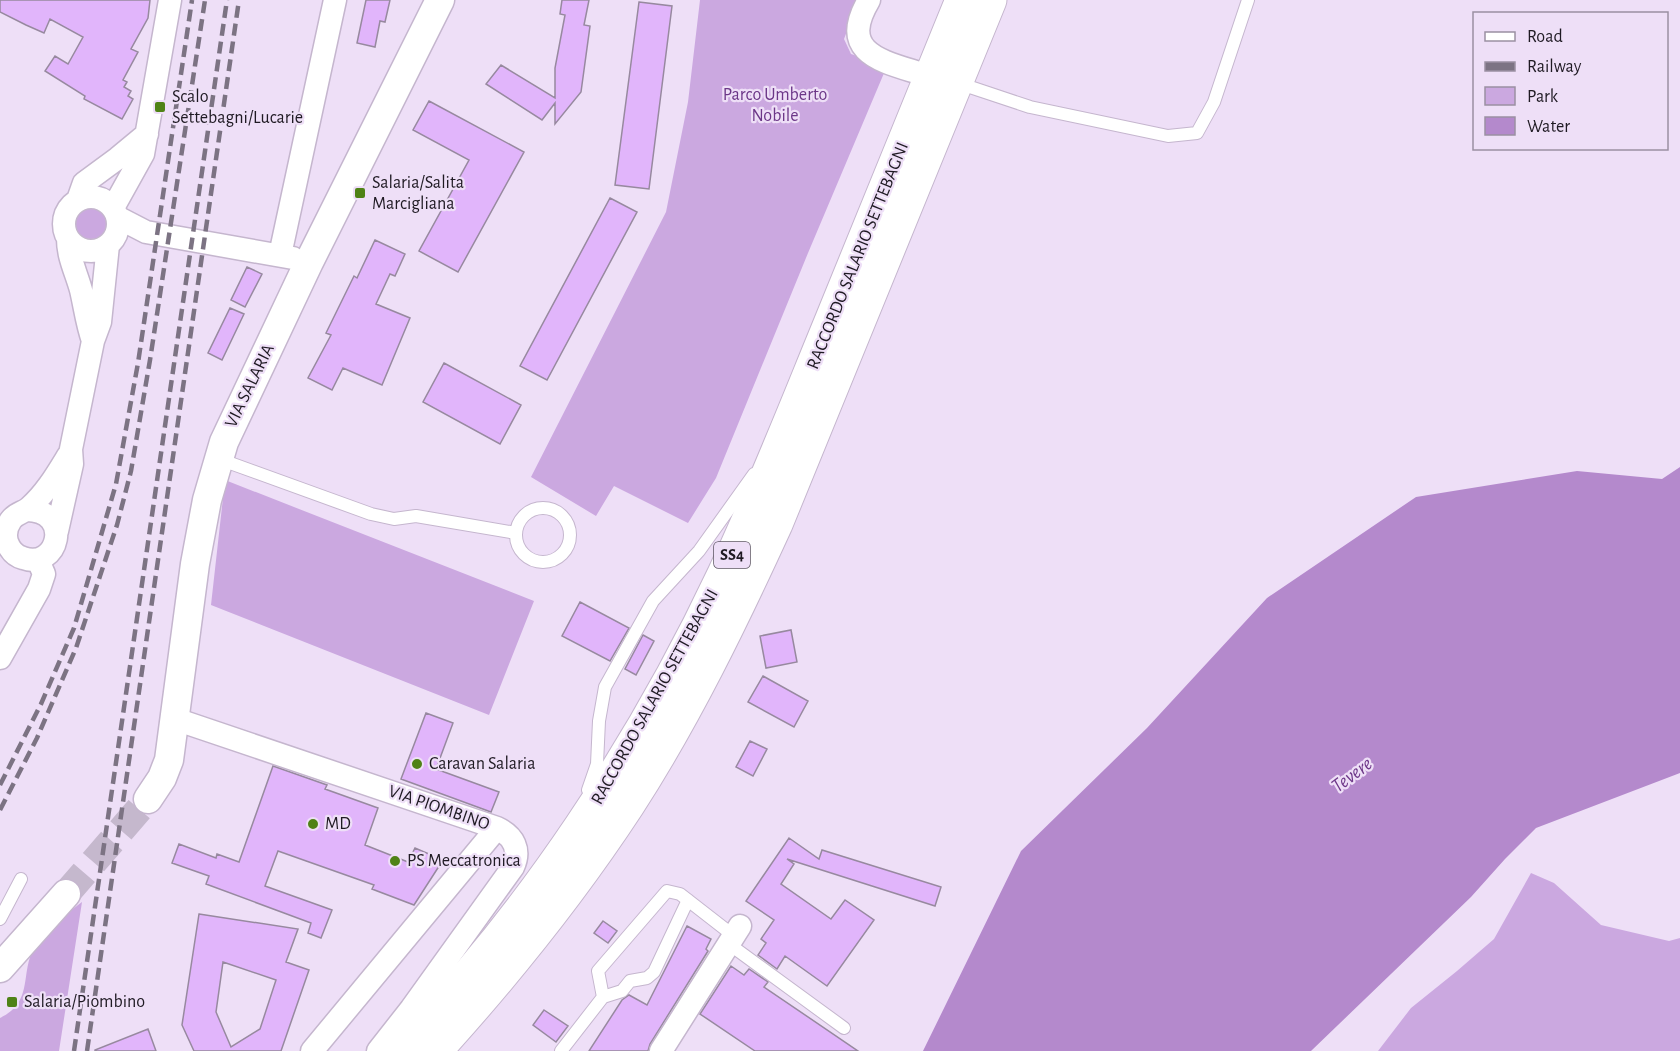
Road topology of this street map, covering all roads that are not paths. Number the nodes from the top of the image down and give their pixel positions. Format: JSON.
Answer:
{"nodes":[{"id":1,"x":170,"y":0,"type":"edge"},
{"id":2,"x":335,"y":0,"type":"edge"},
{"id":3,"x":440,"y":0,"type":"edge"},
{"id":4,"x":869,"y":0,"type":"edge"},
{"id":5,"x":962,"y":0,"type":"edge"},
{"id":6,"x":990,"y":0,"type":"edge"},
{"id":7,"x":1248,"y":0,"type":"edge"},
{"id":8,"x":943,"y":80,"type":"junction"},
{"id":9,"x":147,"y":134,"type":"junction"},
{"id":10,"x":78,"y":200,"type":"junction"},
{"id":11,"x":113,"y":227,"type":"junction"},
{"id":12,"x":68,"y":239,"type":"junction"},
{"id":13,"x":280,"y":255,"type":"junction"},
{"id":14,"x":309,"y":262,"type":"junction"},
{"id":15,"x":93,"y":341,"type":"junction"},
{"id":16,"x":784,"y":435,"type":"junction"},
{"id":17,"x":71,"y":449,"type":"junction"},
{"id":18,"x":218,"y":458,"type":"junction"},
{"id":19,"x":14,"y":513,"type":"edge"},
{"id":20,"x":57,"y":531,"type":"junction"},
{"id":21,"x":516,"y":533,"type":"junction"},
{"id":22,"x":4,"y":543,"type":"edge"},
{"id":23,"x":38,"y":560,"type":"junction"},
{"id":24,"x":0,"y":658,"type":"edge"},
{"id":25,"x":175,"y":719,"type":"junction"},
{"id":26,"x":148,"y":799,"type":"tunnel mouth"},
{"id":27,"x":580,"y":803,"type":"dead end"},
{"id":28,"x":571,"y":819,"type":"dead end"},
{"id":29,"x":497,"y":828,"type":"junction"},
{"id":30,"x":563,"y":851,"type":"junction"},
{"id":31,"x":21,"y":879,"type":"dead end"},
{"id":32,"x":66,"y":894,"type":"tunnel mouth"},
{"id":33,"x":688,"y":900,"type":"junction"},
{"id":34,"x":0,"y":919,"type":"edge"},
{"id":35,"x":734,"y":935,"type":"junction"},
{"id":36,"x":0,"y":968,"type":"edge"},
{"id":37,"x":603,"y":998,"type":"junction"},
{"id":38,"x":844,"y":1028,"type":"dead end"},
{"id":39,"x":312,"y":1051,"type":"edge"},
{"id":40,"x":378,"y":1051,"type":"edge"},
{"id":41,"x":399,"y":1051,"type":"edge"},
{"id":42,"x":435,"y":1051,"type":"edge"},
{"id":43,"x":561,"y":1051,"type":"edge"},
{"id":44,"x":661,"y":1051,"type":"edge"}],
"edges":[{"from":1,"to":9,"type":"street"},
{"from":2,"to":13,"type":"street"},
{"from":3,"to":14,"type":"street","name":"VIA SALARIA"},
{"from":4,"to":8,"type":"street"},
{"from":5,"to":8,"type":"main road","name":"RACCORDO SALARIO SETTEBAGNI","number":"SS4"},
{"from":6,"to":8,"type":"main road","name":"RACCORDO SALARIO SETTEBAGNI","number":"SS4"},
{"from":7,"to":8,"type":"lane"},
{"from":8,"to":16,"type":"main road","name":"RACCORDO SALARIO SETTEBAGNI","number":"SS4"},
{"from":8,"to":42,"type":"main road","name":"RACCORDO SALARIO SETTEBAGNI","number":"SS4"},
{"from":9,"to":10,"type":"street"},
{"from":9,"to":11,"type":"street"},
{"from":10,"to":11,"type":"street"},
{"from":10,"to":12,"type":"street"},
{"from":11,"to":12,"type":"street"},
{"from":11,"to":13,"type":"street"},
{"from":11,"to":15,"type":"street"},
{"from":12,"to":15,"type":"street"},
{"from":13,"to":14,"type":"street"},
{"from":14,"to":18,"type":"street","name":"VIA SALARIA"},
{"from":15,"to":17,"type":"street"},
{"from":16,"to":27,"type":"lane"},
{"from":16,"to":30,"type":"main road","name":"RACCORDO SALARIO SETTEBAGNI","number":"SS4"},
{"from":17,"to":19,"type":"street"},
{"from":17,"to":20,"type":"street"},
{"from":18,"to":21,"type":"lane"},
{"from":18,"to":25,"type":"street","name":"VIA SALARIA"},
{"from":19,"to":20,"type":"street"},
{"from":19,"to":22,"type":"street"},
{"from":20,"to":23,"type":"street"},
{"from":21,"to":21,"type":"lane"},
{"from":22,"to":23,"type":"street"},
{"from":23,"to":24,"type":"street"},
{"from":25,"to":26,"type":"street","name":"VIA SALARIA"},
{"from":25,"to":29,"type":"street","name":"VIA PIOMBINO"},
{"from":28,"to":30,"type":"lane"},
{"from":29,"to":39,"type":"street","name":"VIA PIOMBINO"},
{"from":29,"to":40,"type":"street"},
{"from":30,"to":41,"type":"main road","name":"RACCORDO SALARIO SETTEBAGNI","number":"SS4"},
{"from":31,"to":34,"type":"lane"},
{"from":32,"to":36,"type":"street"},
{"from":33,"to":35,"type":"lane"},
{"from":33,"to":37,"type":"lane"},
{"from":33,"to":37,"type":"lane"},
{"from":35,"to":38,"type":"lane"},
{"from":35,"to":44,"type":"street"},
{"from":37,"to":43,"type":"lane"}]}
